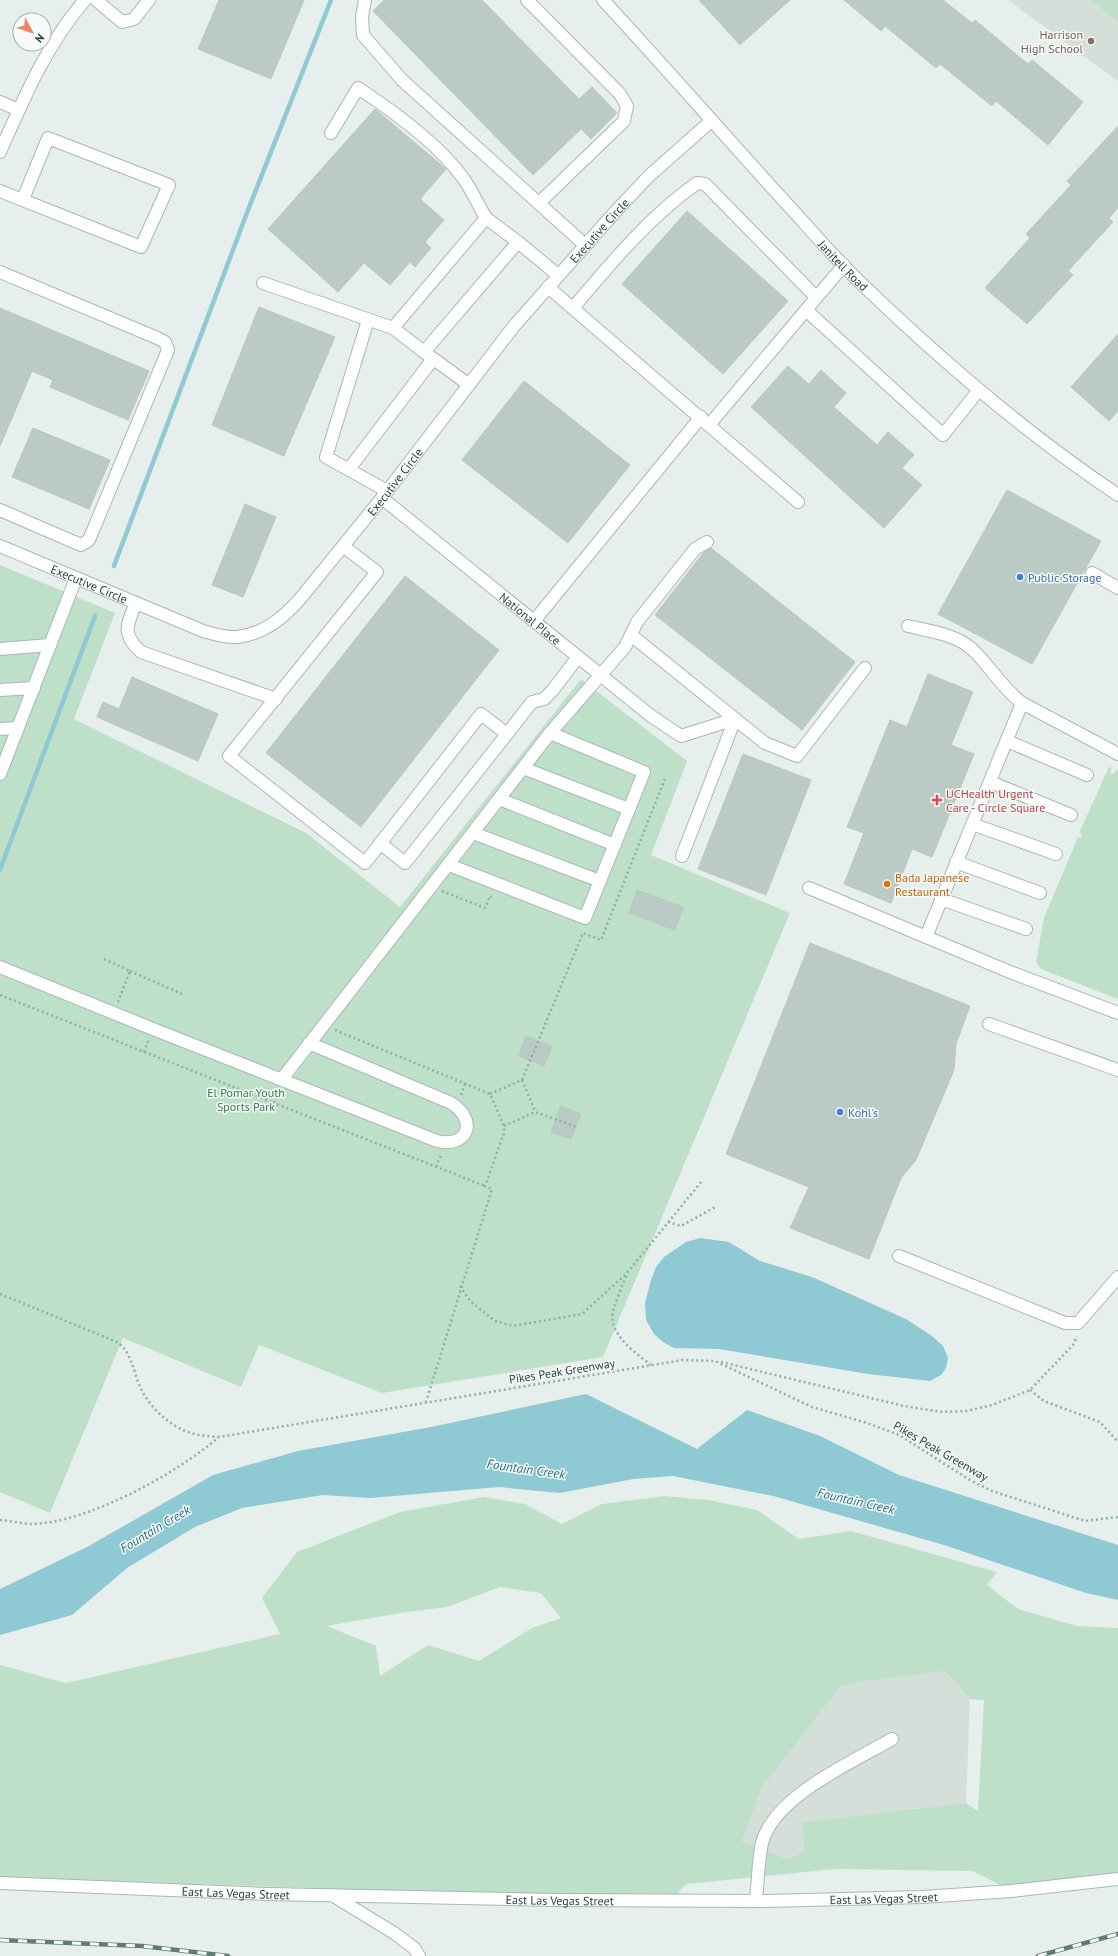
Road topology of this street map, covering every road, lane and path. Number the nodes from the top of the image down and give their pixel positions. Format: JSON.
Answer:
{"nodes":[{"id":1,"x":85,"y":0,"type":"edge"},
{"id":2,"x":96,"y":0,"type":"edge"},
{"id":3,"x":149,"y":0,"type":"edge"},
{"id":4,"x":365,"y":0,"type":"edge"},
{"id":5,"x":527,"y":0,"type":"edge"},
{"id":6,"x":603,"y":0,"type":"edge"},
{"id":7,"x":0,"y":102,"type":"edge"},
{"id":8,"x":19,"y":110,"type":"junction"},
{"id":9,"x":711,"y":121,"type":"junction"},
{"id":10,"x":331,"y":133,"type":"dead end"},
{"id":11,"x":0,"y":152,"type":"edge"},
{"id":12,"x":0,"y":190,"type":"edge"},
{"id":13,"x":23,"y":199,"type":"junction"},
{"id":14,"x":539,"y":203,"type":"junction"},
{"id":15,"x":486,"y":218,"type":"junction"},
{"id":16,"x":518,"y":242,"type":"junction"},
{"id":17,"x":585,"y":245,"type":"junction"},
{"id":18,"x":844,"y":265,"type":"junction"},
{"id":19,"x":0,"y":272,"type":"edge"},
{"id":20,"x":558,"y":275,"type":"junction"},
{"id":21,"x":263,"y":283,"type":"dead end"},
{"id":22,"x":548,"y":287,"type":"junction"},
{"id":23,"x":816,"y":298,"type":"junction"},
{"id":24,"x":573,"y":308,"type":"junction"},
{"id":25,"x":806,"y":310,"type":"junction"},
{"id":26,"x":368,"y":320,"type":"junction"},
{"id":27,"x":393,"y":328,"type":"junction"},
{"id":28,"x":428,"y":356,"type":"junction"},
{"id":29,"x":468,"y":384,"type":"junction"},
{"id":30,"x":979,"y":390,"type":"junction"},
{"id":31,"x":705,"y":421,"type":"junction"},
{"id":32,"x":350,"y":469,"type":"junction"},
{"id":33,"x":385,"y":495,"type":"junction"},
{"id":34,"x":1118,"y":495,"type":"edge"},
{"id":35,"x":798,"y":502,"type":"dead end"},
{"id":36,"x":0,"y":510,"type":"edge"},
{"id":37,"x":707,"y":542,"type":"dead end"},
{"id":38,"x":0,"y":546,"type":"edge"},
{"id":39,"x":343,"y":546,"type":"junction"},
{"id":40,"x":1092,"y":573,"type":"dead end"},
{"id":41,"x":76,"y":578,"type":"junction"},
{"id":42,"x":1118,"y":588,"type":"edge"},
{"id":43,"x":136,"y":603,"type":"junction"},
{"id":44,"x":534,"y":621,"type":"junction"},
{"id":45,"x":908,"y":626,"type":"dead end"},
{"id":46,"x":631,"y":635,"type":"junction"},
{"id":47,"x":50,"y":645,"type":"junction"},
{"id":48,"x":0,"y":649,"type":"edge"},
{"id":49,"x":578,"y":656,"type":"junction"},
{"id":50,"x":865,"y":668,"type":"dead end"},
{"id":51,"x":600,"y":674,"type":"junction"},
{"id":52,"x":34,"y":688,"type":"junction"},
{"id":53,"x":0,"y":690,"type":"edge"},
{"id":54,"x":276,"y":699,"type":"junction"},
{"id":55,"x":1022,"y":703,"type":"junction"},
{"id":56,"x":735,"y":719,"type":"junction"},
{"id":57,"x":18,"y":728,"type":"junction"},
{"id":58,"x":0,"y":729,"type":"edge"},
{"id":59,"x":550,"y":732,"type":"junction"},
{"id":60,"x":507,"y":734,"type":"junction"},
{"id":61,"x":1007,"y":741,"type":"junction"},
{"id":62,"x":1118,"y":754,"type":"edge"},
{"id":63,"x":523,"y":768,"type":"junction"},
{"id":64,"x":1,"y":770,"type":"edge"},
{"id":65,"x":1087,"y":775,"type":"dead end"},
{"id":66,"x":990,"y":782,"type":"junction"},
{"id":67,"x":499,"y":799,"type":"junction"},
{"id":68,"x":629,"y":809,"type":"junction"},
{"id":69,"x":1071,"y":815,"type":"dead end"},
{"id":70,"x":972,"y":824,"type":"junction"},
{"id":71,"x":473,"y":833,"type":"junction"},
{"id":72,"x":380,"y":843,"type":"junction"},
{"id":73,"x":615,"y":845,"type":"junction"},
{"id":74,"x":1056,"y":854,"type":"dead end"},
{"id":75,"x":682,"y":856,"type":"dead end"},
{"id":76,"x":956,"y":862,"type":"junction"},
{"id":77,"x":449,"y":865,"type":"junction"},
{"id":78,"x":600,"y":881,"type":"junction"},
{"id":79,"x":431,"y":887,"type":"junction"},
{"id":80,"x":809,"y":888,"type":"dead end"},
{"id":81,"x":1040,"y":893,"type":"dead end"},
{"id":82,"x":497,"y":899,"type":"dead end"},
{"id":83,"x":941,"y":900,"type":"junction"},
{"id":84,"x":1026,"y":929,"type":"dead end"},
{"id":85,"x":576,"y":930,"type":"dead end"},
{"id":86,"x":583,"y":933,"type":"dead end"},
{"id":87,"x":926,"y":937,"type":"junction"},
{"id":88,"x":104,"y":959,"type":"dead end"},
{"id":89,"x":0,"y":968,"type":"edge"},
{"id":90,"x":130,"y":971,"type":"junction"},
{"id":91,"x":182,"y":994,"type":"dead end"},
{"id":92,"x":0,"y":995,"type":"edge"},
{"id":93,"x":117,"y":1004,"type":"dead end"},
{"id":94,"x":1118,"y":1013,"type":"edge"},
{"id":95,"x":989,"y":1024,"type":"dead end"},
{"id":96,"x":323,"y":1026,"type":"junction"},
{"id":97,"x":309,"y":1043,"type":"junction"},
{"id":98,"x":1118,"y":1070,"type":"edge"},
{"id":99,"x":282,"y":1079,"type":"junction"},
{"id":100,"x":490,"y":1094,"type":"junction"},
{"id":101,"x":274,"y":1103,"type":"junction"},
{"id":102,"x":536,"y":1112,"type":"junction"},
{"id":103,"x":504,"y":1126,"type":"junction"},
{"id":104,"x":577,"y":1127,"type":"dead end"},
{"id":105,"x":702,"y":1181,"type":"dead end"},
{"id":106,"x":485,"y":1186,"type":"junction"},
{"id":107,"x":717,"y":1206,"type":"dead end"},
{"id":108,"x":668,"y":1222,"type":"junction"},
{"id":109,"x":899,"y":1256,"type":"dead end"},
{"id":110,"x":626,"y":1274,"type":"junction"},
{"id":111,"x":1118,"y":1277,"type":"edge"},
{"id":112,"x":460,"y":1286,"type":"junction"},
{"id":113,"x":0,"y":1294,"type":"edge"},
{"id":114,"x":1078,"y":1323,"type":"junction"},
{"id":115,"x":715,"y":1361,"type":"junction"},
{"id":116,"x":651,"y":1365,"type":"junction"},
{"id":117,"x":1030,"y":1390,"type":"junction"},
{"id":118,"x":426,"y":1402,"type":"junction"},
{"id":119,"x":219,"y":1437,"type":"junction"},
{"id":120,"x":1118,"y":1442,"type":"edge"},
{"id":121,"x":1118,"y":1517,"type":"edge"},
{"id":122,"x":0,"y":1520,"type":"edge"},
{"id":123,"x":892,"y":1739,"type":"dead end"},
{"id":124,"x":1118,"y":1879,"type":"edge"},
{"id":125,"x":0,"y":1883,"type":"edge"},
{"id":126,"x":331,"y":1895,"type":"junction"},
{"id":127,"x":756,"y":1900,"type":"junction"},
{"id":128,"x":418,"y":1956,"type":"edge"}],
"edges":[{"from":1,"to":8,"type":"street"},
{"from":2,"to":3,"type":"street"},
{"from":4,"to":14,"type":"street"},
{"from":5,"to":14,"type":"street"},
{"from":6,"to":9,"type":"street","name":"Janitell Road"},
{"from":7,"to":8,"type":"street"},
{"from":8,"to":11,"type":"street"},
{"from":9,"to":17,"type":"street","name":"Executive Circle"},
{"from":9,"to":18,"type":"street","name":"Janitell Road"},
{"from":10,"to":15,"type":"street"},
{"from":12,"to":13,"type":"street"},
{"from":13,"to":13,"type":"street"},
{"from":14,"to":17,"type":"street"},
{"from":15,"to":16,"type":"street"},
{"from":15,"to":27,"type":"street"},
{"from":16,"to":20,"type":"street"},
{"from":16,"to":28,"type":"street"},
{"from":17,"to":20,"type":"street","name":"Executive Circle"},
{"from":18,"to":23,"type":"street"},
{"from":18,"to":30,"type":"street","name":"Janitell Road"},
{"from":19,"to":36,"type":"street"},
{"from":20,"to":22,"type":"street","name":"Executive Circle"},
{"from":21,"to":26,"type":"street"},
{"from":22,"to":24,"type":"street"},
{"from":22,"to":29,"type":"street","name":"Executive Circle"},
{"from":23,"to":24,"type":"street"},
{"from":23,"to":25,"type":"street"},
{"from":24,"to":31,"type":"street"},
{"from":25,"to":30,"type":"street"},
{"from":25,"to":31,"type":"street"},
{"from":26,"to":27,"type":"street"},
{"from":26,"to":32,"type":"street","name":"National Place"},
{"from":27,"to":28,"type":"street"},
{"from":28,"to":29,"type":"street"},
{"from":28,"to":32,"type":"street"},
{"from":29,"to":33,"type":"street","name":"Executive Circle"},
{"from":30,"to":34,"type":"street","name":"Janitell Road"},
{"from":31,"to":35,"type":"street"},
{"from":31,"to":44,"type":"street"},
{"from":32,"to":33,"type":"street","name":"National Place"},
{"from":33,"to":39,"type":"street","name":"Executive Circle"},
{"from":33,"to":44,"type":"street","name":"National Place"},
{"from":37,"to":46,"type":"street"},
{"from":38,"to":41,"type":"street","name":"Executive Circle"},
{"from":39,"to":43,"type":"street","name":"Executive Circle"},
{"from":39,"to":54,"type":"street"},
{"from":40,"to":42,"type":"street"},
{"from":41,"to":43,"type":"street","name":"Executive Circle"},
{"from":41,"to":47,"type":"street"},
{"from":43,"to":54,"type":"street"},
{"from":44,"to":49,"type":"street","name":"National Place"},
{"from":45,"to":55,"type":"street"},
{"from":46,"to":51,"type":"street"},
{"from":46,"to":56,"type":"street"},
{"from":47,"to":48,"type":"street"},
{"from":47,"to":52,"type":"street"},
{"from":49,"to":51,"type":"street","name":"National Place"},
{"from":49,"to":60,"type":"street"},
{"from":50,"to":56,"type":"street"},
{"from":51,"to":56,"type":"street","name":"National Place"},
{"from":51,"to":59,"type":"street"},
{"from":52,"to":53,"type":"street"},
{"from":52,"to":57,"type":"street"},
{"from":54,"to":72,"type":"street"},
{"from":55,"to":61,"type":"street"},
{"from":55,"to":62,"type":"street"},
{"from":56,"to":75,"type":"street"},
{"from":57,"to":58,"type":"street"},
{"from":57,"to":64,"type":"street"},
{"from":59,"to":63,"type":"street"},
{"from":59,"to":68,"type":"street"},
{"from":60,"to":72,"type":"street"},
{"from":60,"to":72,"type":"street"},
{"from":61,"to":65,"type":"street"},
{"from":61,"to":66,"type":"street"},
{"from":63,"to":67,"type":"street"},
{"from":63,"to":68,"type":"street"},
{"from":66,"to":69,"type":"street"},
{"from":66,"to":70,"type":"street"},
{"from":67,"to":71,"type":"street"},
{"from":67,"to":73,"type":"street"},
{"from":68,"to":73,"type":"street"},
{"from":70,"to":74,"type":"street"},
{"from":70,"to":76,"type":"street"},
{"from":71,"to":77,"type":"street"},
{"from":71,"to":78,"type":"street"},
{"from":73,"to":78,"type":"street"},
{"from":76,"to":81,"type":"street"},
{"from":76,"to":83,"type":"street"},
{"from":77,"to":78,"type":"street"},
{"from":77,"to":79,"type":"street"},
{"from":79,"to":82,"type":"path"},
{"from":79,"to":96,"type":"street"},
{"from":80,"to":87,"type":"street"},
{"from":83,"to":84,"type":"street"},
{"from":83,"to":87,"type":"street"},
{"from":85,"to":86,"type":"path"},
{"from":87,"to":94,"type":"street"},
{"from":88,"to":90,"type":"path"},
{"from":89,"to":99,"type":"street"},
{"from":90,"to":91,"type":"path"},
{"from":90,"to":93,"type":"path"},
{"from":92,"to":101,"type":"path"},
{"from":95,"to":98,"type":"street"},
{"from":96,"to":97,"type":"street"},
{"from":96,"to":100,"type":"path"},
{"from":97,"to":99,"type":"street"},
{"from":97,"to":99,"type":"street"},
{"from":99,"to":101,"type":"path"},
{"from":100,"to":102,"type":"path"},
{"from":100,"to":103,"type":"path"},
{"from":101,"to":106,"type":"path"},
{"from":102,"to":103,"type":"path"},
{"from":102,"to":104,"type":"path"},
{"from":103,"to":106,"type":"path"},
{"from":105,"to":108,"type":"path"},
{"from":106,"to":112,"type":"path"},
{"from":107,"to":108,"type":"path"},
{"from":108,"to":110,"type":"path"},
{"from":109,"to":114,"type":"street"},
{"from":110,"to":112,"type":"path"},
{"from":110,"to":116,"type":"path"},
{"from":111,"to":114,"type":"street"},
{"from":112,"to":118,"type":"path"},
{"from":113,"to":119,"type":"path"},
{"from":114,"to":117,"type":"path"},
{"from":115,"to":116,"type":"path","name":"Pikes Peak Greenway"},
{"from":115,"to":117,"type":"path"},
{"from":115,"to":121,"type":"path","name":"Pikes Peak Greenway"},
{"from":116,"to":118,"type":"path","name":"Pikes Peak Greenway"},
{"from":117,"to":120,"type":"path"},
{"from":118,"to":119,"type":"path","name":"Pikes Peak Greenway"},
{"from":119,"to":122,"type":"path","name":"Pikes Peak Greenway"},
{"from":123,"to":127,"type":"street"},
{"from":124,"to":127,"type":"street","name":"East Las Vegas Street"},
{"from":125,"to":126,"type":"street","name":"East Las Vegas Street"},
{"from":126,"to":127,"type":"street","name":"East Las Vegas Street"},
{"from":126,"to":128,"type":"street"}]}
